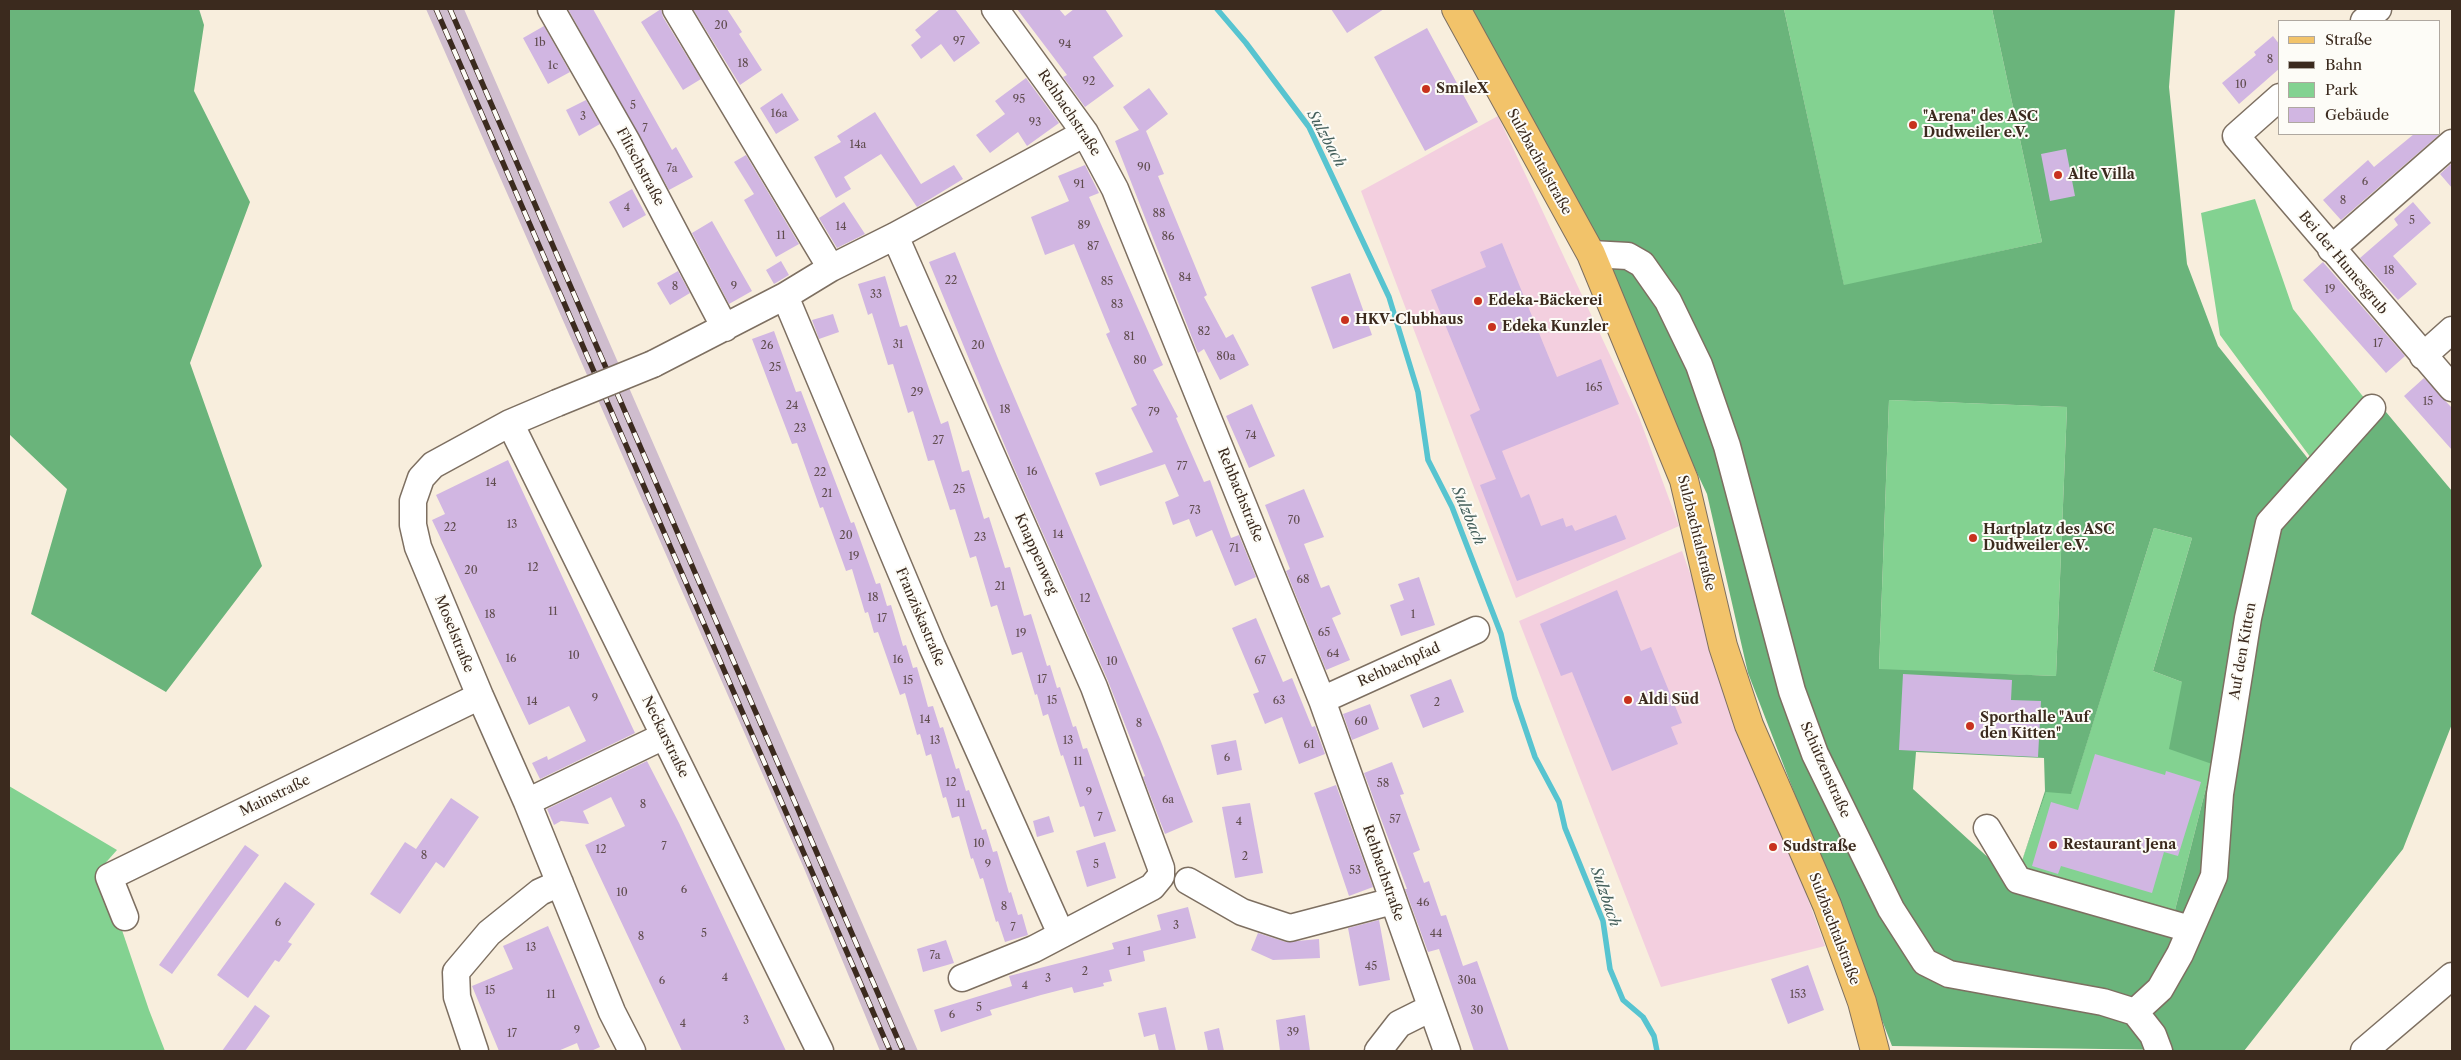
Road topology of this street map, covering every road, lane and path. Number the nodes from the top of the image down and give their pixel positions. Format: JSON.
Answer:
{"nodes":[{"id":1,"x":550,"y":9,"type":"edge"},
{"id":2,"x":676,"y":9,"type":"edge"},
{"id":3,"x":995,"y":9,"type":"edge"},
{"id":4,"x":1456,"y":9,"type":"edge"},
{"id":5,"x":2378,"y":9,"type":"edge"},
{"id":6,"x":2365,"y":20,"type":"edge"},
{"id":7,"x":2278,"y":99,"type":"edge"},
{"id":8,"x":1085,"y":133,"type":"junction"},
{"id":9,"x":2452,"y":143,"type":"edge"},
{"id":10,"x":895,"y":236,"type":"junction"},
{"id":11,"x":2331,"y":249,"type":"junction"},
{"id":12,"x":1591,"y":254,"type":"junction"},
{"id":13,"x":831,"y":268,"type":"junction"},
{"id":14,"x":785,"y":296,"type":"junction"},
{"id":15,"x":725,"y":328,"type":"junction"},
{"id":16,"x":2452,"y":330,"type":"edge"},
{"id":17,"x":2423,"y":356,"type":"junction"},
{"id":18,"x":2452,"y":388,"type":"edge"},
{"id":19,"x":2372,"y":408,"type":"dead end"},
{"id":20,"x":510,"y":424,"type":"junction"},
{"id":21,"x":1476,"y":630,"type":"dead end"},
{"id":22,"x":480,"y":696,"type":"junction"},
{"id":23,"x":1322,"y":700,"type":"junction"},
{"id":24,"x":664,"y":736,"type":"junction"},
{"id":25,"x":527,"y":802,"type":"junction"},
{"id":26,"x":1987,"y":828,"type":"dead end"},
{"id":27,"x":1188,"y":882,"type":"dead end"},
{"id":28,"x":560,"y":883,"type":"junction"},
{"id":29,"x":1392,"y":901,"type":"junction"},
{"id":30,"x":125,"y":917,"type":"dead end"},
{"id":31,"x":2190,"y":929,"type":"junction"},
{"id":32,"x":1061,"y":934,"type":"junction"},
{"id":33,"x":2452,"y":976,"type":"edge"},
{"id":34,"x":962,"y":978,"type":"dead end"},
{"id":35,"x":1431,"y":1008,"type":"junction"},
{"id":36,"x":2135,"y":1012,"type":"junction"},
{"id":37,"x":475,"y":1051,"type":"edge"},
{"id":38,"x":632,"y":1051,"type":"edge"},
{"id":39,"x":820,"y":1051,"type":"edge"},
{"id":40,"x":1378,"y":1051,"type":"edge"},
{"id":41,"x":1447,"y":1051,"type":"edge"},
{"id":42,"x":1875,"y":1051,"type":"edge"},
{"id":43,"x":2159,"y":1051,"type":"edge"},
{"id":44,"x":2364,"y":1051,"type":"edge"}],
"edges":[{"from":1,"to":15,"type":"street","name":"Flitschstraße"},
{"from":2,"to":13,"type":"street"},
{"from":3,"to":8,"type":"street","name":"Rehbachstraße"},
{"from":4,"to":12,"type":"main road","name":"Sulzbachtalstraße"},
{"from":5,"to":6,"type":"street"},
{"from":7,"to":11,"type":"street","name":"Bei der Humesgrub"},
{"from":8,"to":10,"type":"street"},
{"from":8,"to":23,"type":"street","name":"Rehbachstraße"},
{"from":9,"to":11,"type":"street"},
{"from":10,"to":13,"type":"street"},
{"from":10,"to":32,"type":"street","name":"Knappenweg"},
{"from":11,"to":17,"type":"street","name":"Bei der Humesgrub"},
{"from":12,"to":36,"type":"street","name":"Schützenstraße"},
{"from":12,"to":42,"type":"main road","name":"Sulzbachtalstraße"},
{"from":13,"to":14,"type":"street"},
{"from":14,"to":15,"type":"street"},
{"from":14,"to":32,"type":"street","name":"Franziskastraße"},
{"from":15,"to":20,"type":"street","bridge":true},
{"from":16,"to":17,"type":"street"},
{"from":17,"to":18,"type":"street","name":"Bei der Humesgrub"},
{"from":19,"to":31,"type":"street","name":"Auf den Kitten"},
{"from":20,"to":22,"type":"street","name":"Moselstraße"},
{"from":20,"to":24,"type":"street","name":"Neckarstraße"},
{"from":21,"to":23,"type":"street","name":"Rehbachpfad"},
{"from":22,"to":25,"type":"street","name":"Moselstraße"},
{"from":22,"to":30,"type":"street","name":"Mainstraße"},
{"from":23,"to":29,"type":"street","name":"Rehbachstraße"},
{"from":24,"to":25,"type":"street"},
{"from":24,"to":39,"type":"street","name":"Neckarstraße"},
{"from":25,"to":28,"type":"street","name":"Moselstraße"},
{"from":26,"to":31,"type":"street"},
{"from":27,"to":29,"type":"street"},
{"from":28,"to":37,"type":"street"},
{"from":28,"to":38,"type":"street","name":"Moselstraße"},
{"from":29,"to":35,"type":"street","name":"Rehbachstraße"},
{"from":31,"to":36,"type":"street"},
{"from":32,"to":34,"type":"street"},
{"from":33,"to":44,"type":"street"},
{"from":35,"to":40,"type":"street"},
{"from":35,"to":41,"type":"street","name":"Rehbachstraße"},
{"from":36,"to":43,"type":"street"}]}
